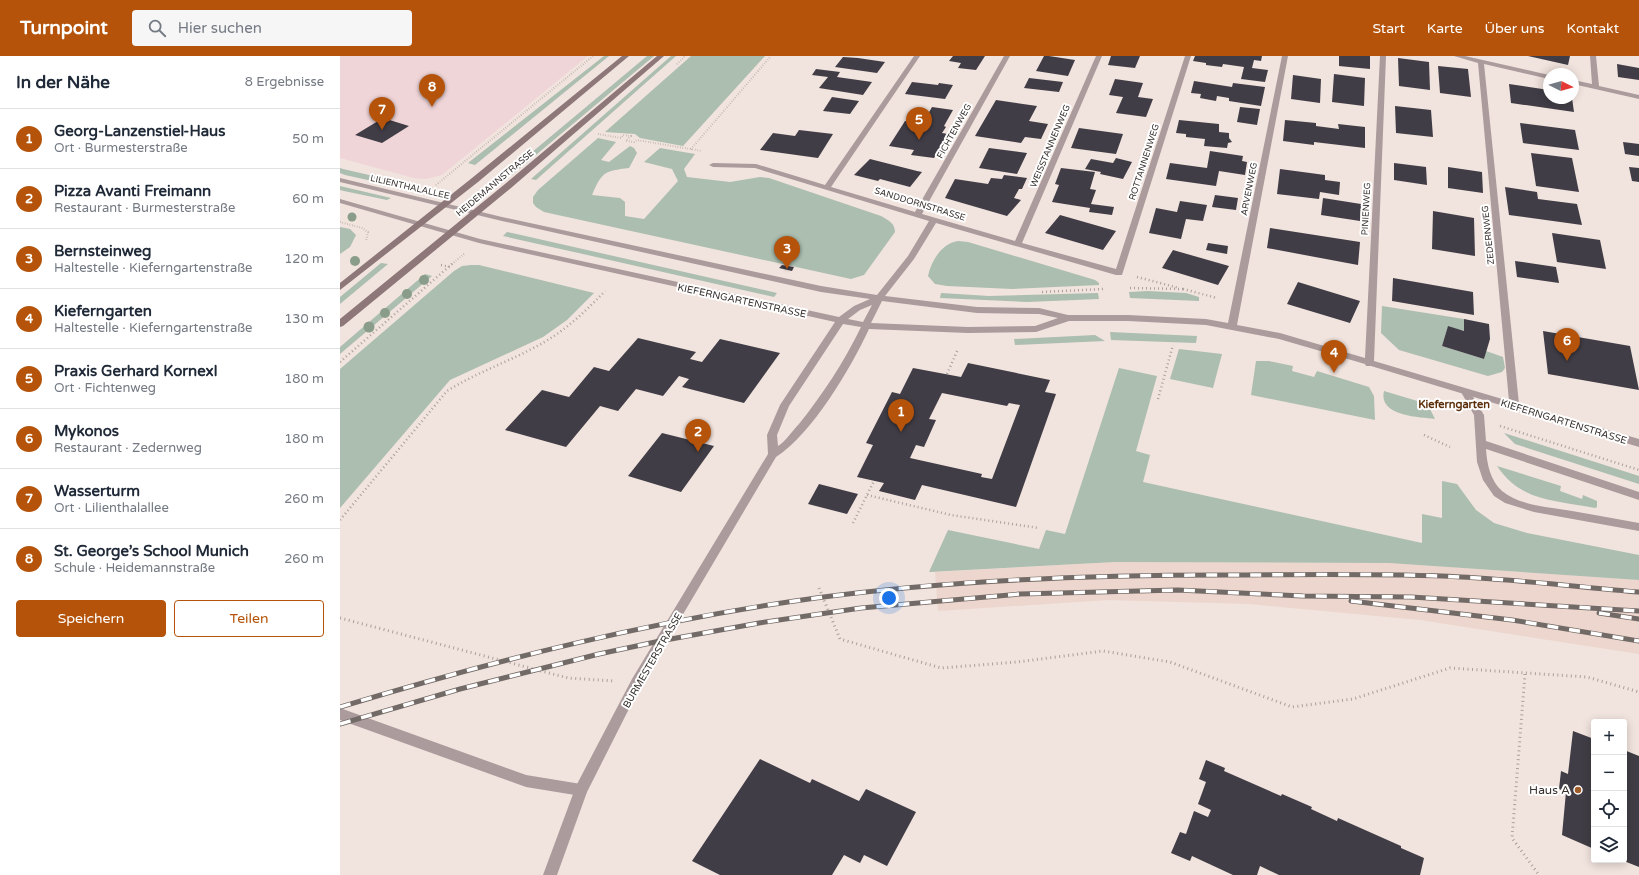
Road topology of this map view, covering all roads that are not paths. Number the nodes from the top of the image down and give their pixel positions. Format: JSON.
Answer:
{"nodes":[{"id":1,"x":626,"y":56,"type":"edge"},
{"id":2,"x":661,"y":56,"type":"edge"},
{"id":3,"x":917,"y":56,"type":"edge"},
{"id":4,"x":1007,"y":56,"type":"edge"},
{"id":5,"x":1099,"y":56,"type":"edge"},
{"id":6,"x":1188,"y":56,"type":"edge"},
{"id":7,"x":1285,"y":56,"type":"edge"},
{"id":8,"x":1383,"y":56,"type":"edge"},
{"id":9,"x":1457,"y":56,"type":"edge"},
{"id":10,"x":1592,"y":56,"type":"edge"},
{"id":11,"x":1481,"y":62,"type":"junction"},
{"id":12,"x":1543,"y":76,"type":"edge"},
{"id":13,"x":1579,"y":83,"type":"edge"},
{"id":14,"x":1596,"y":87,"type":"junction"},
{"id":15,"x":1639,"y":97,"type":"edge"},
{"id":16,"x":713,"y":165,"type":"road end"},
{"id":17,"x":340,"y":180,"type":"edge"},
{"id":18,"x":828,"y":186,"type":"junction"},
{"id":19,"x":340,"y":201,"type":"edge"},
{"id":20,"x":444,"y":204,"type":"junction"},
{"id":21,"x":476,"y":213,"type":"junction"},
{"id":22,"x":917,"y":215,"type":"junction"},
{"id":23,"x":934,"y":220,"type":"junction"},
{"id":24,"x":420,"y":224,"type":"junction"},
{"id":25,"x":450,"y":233,"type":"junction"},
{"id":26,"x":1018,"y":243,"type":"junction"},
{"id":27,"x":1119,"y":273,"type":"joint"},
{"id":28,"x":340,"y":287,"type":"edge"},
{"id":29,"x":879,"y":298,"type":"junction"},
{"id":30,"x":1068,"y":318,"type":"junction"},
{"id":31,"x":840,"y":321,"type":"junction"},
{"id":32,"x":340,"y":324,"type":"edge"},
{"id":33,"x":867,"y":326,"type":"junction"},
{"id":34,"x":1232,"y":326,"type":"junction"},
{"id":35,"x":1370,"y":364,"type":"junction"},
{"id":36,"x":1466,"y":392,"type":"junction"},
{"id":37,"x":1514,"y":406,"type":"junction"},
{"id":38,"x":1480,"y":443,"type":"junction"},
{"id":39,"x":1639,"y":443,"type":"edge"},
{"id":40,"x":772,"y":454,"type":"junction"},
{"id":41,"x":1639,"y":496,"type":"edge"},
{"id":42,"x":1639,"y":528,"type":"edge"},
{"id":43,"x":340,"y":714,"type":"edge"},
{"id":44,"x":581,"y":790,"type":"junction"},
{"id":45,"x":550,"y":875,"type":"edge"}],
"edges":[{"from":1,"to":20,"type":"main road","name":"HEIDEMANNSTRASSE"},
{"from":2,"to":21,"type":"main road","name":"HEIDEMANNSTRASSE"},
{"from":3,"to":18,"type":"street"},
{"from":4,"to":22,"type":"street","name":"FICHTENWEG"},
{"from":5,"to":26,"type":"street","name":"WEISSTANNENWEG"},
{"from":6,"to":27,"type":"street","name":"ROTTANNENWEG"},
{"from":7,"to":34,"type":"street","name":"ARVENWEG"},
{"from":8,"to":35,"type":"street","name":"PINIENWEG"},
{"from":9,"to":11,"type":"street"},
{"from":10,"to":14,"type":"street"},
{"from":11,"to":12,"type":"street"},
{"from":11,"to":37,"type":"street","name":"ZEDERNWEG"},
{"from":13,"to":14,"type":"street"},
{"from":14,"to":15,"type":"street"},
{"from":16,"to":18,"type":"street","name":"SANDDORNSTRASSE"},
{"from":17,"to":20,"type":"street","name":"LILIENTHALALLEE"},
{"from":18,"to":22,"type":"street","name":"SANDDORNSTRASSE"},
{"from":19,"to":24,"type":"street"},
{"from":20,"to":21,"type":"street","name":"LILIENTHALALLEE"},
{"from":20,"to":24,"type":"main road","name":"HEIDEMANNSTRASSE"},
{"from":21,"to":25,"type":"main road","name":"HEIDEMANNSTRASSE"},
{"from":21,"to":29,"type":"street","name":"KIEFERNGARTENSTRASSE"},
{"from":22,"to":23,"type":"street","name":"SANDDORNSTRASSE"},
{"from":23,"to":26,"type":"street","name":"SANDDORNSTRASSE"},
{"from":23,"to":29,"type":"street","name":"BURMESTERSTRASSE"},
{"from":24,"to":25,"type":"street","name":"KIEFERNGARTENSTRASSE"},
{"from":24,"to":28,"type":"main road","name":"HEIDEMANNSTRASSE"},
{"from":25,"to":31,"type":"street","name":"KIEFERNGARTENSTRASSE"},
{"from":25,"to":32,"type":"main road","name":"HEIDEMANNSTRASSE"},
{"from":26,"to":27,"type":"street","name":"SANDDORNSTRASSE"},
{"from":29,"to":30,"type":"street","name":"KIEFERNGARTENSTRASSE"},
{"from":29,"to":31,"type":"street","name":"BURMESTERSTRASSE"},
{"from":29,"to":33,"type":"street","name":"BURMESTERSTRASSE"},
{"from":30,"to":33,"type":"street","name":"KIEFERNGARTENSTRASSE"},
{"from":30,"to":34,"type":"street","name":"KIEFERNGARTENSTRASSE"},
{"from":31,"to":33,"type":"street","name":"KIEFERNGARTENSTRASSE"},
{"from":31,"to":40,"type":"street","name":"BURMESTERSTRASSE"},
{"from":33,"to":40,"type":"street","name":"BURMESTERSTRASSE"},
{"from":34,"to":35,"type":"street","name":"KIEFERNGARTENSTRASSE"},
{"from":35,"to":36,"type":"street","name":"KIEFERNGARTENSTRASSE"},
{"from":36,"to":37,"type":"street","name":"KIEFERNGARTENSTRASSE"},
{"from":36,"to":38,"type":"street"},
{"from":37,"to":39,"type":"street","name":"KIEFERNGARTENSTRASSE"},
{"from":38,"to":41,"type":"street"},
{"from":38,"to":42,"type":"street"},
{"from":40,"to":44,"type":"street","name":"BURMESTERSTRASSE"},
{"from":43,"to":44,"type":"street"},
{"from":44,"to":45,"type":"street","name":"BURMESTERSTRASSE"}]}
